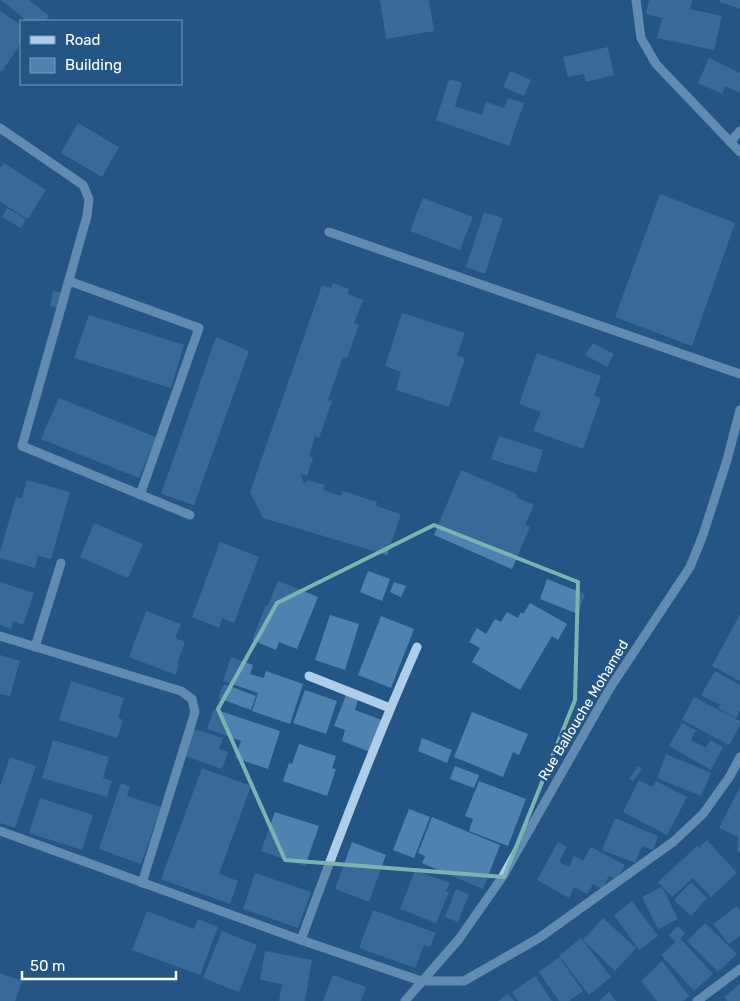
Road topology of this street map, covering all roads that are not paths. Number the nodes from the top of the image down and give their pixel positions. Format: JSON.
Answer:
{"nodes":[{"id":1,"x":636,"y":0,"type":"edge"},
{"id":2,"x":0,"y":128,"type":"edge"},
{"id":3,"x":740,"y":131,"type":"edge"},
{"id":4,"x":730,"y":142,"type":"junction"},
{"id":5,"x":740,"y":152,"type":"edge"},
{"id":6,"x":329,"y":232,"type":"dead end"},
{"id":7,"x":69,"y":281,"type":"junction"},
{"id":8,"x":740,"y":374,"type":"edge"},
{"id":9,"x":740,"y":410,"type":"edge"},
{"id":10,"x":140,"y":494,"type":"junction"},
{"id":11,"x":190,"y":515,"type":"dead end"},
{"id":12,"x":61,"y":563,"type":"dead end"},
{"id":13,"x":0,"y":636,"type":"edge"},
{"id":14,"x":36,"y":647,"type":"junction"},
{"id":15,"x":417,"y":648,"type":"dead end"},
{"id":16,"x":309,"y":676,"type":"dead end"},
{"id":17,"x":390,"y":708,"type":"junction"},
{"id":18,"x":740,"y":757,"type":"edge"},
{"id":19,"x":0,"y":831,"type":"edge"},
{"id":20,"x":142,"y":883,"type":"junction"},
{"id":21,"x":301,"y":940,"type":"junction"},
{"id":22,"x":740,"y":969,"type":"edge"},
{"id":23,"x":421,"y":981,"type":"junction"},
{"id":24,"x":405,"y":1001,"type":"edge"},
{"id":25,"x":697,"y":1001,"type":"edge"}],
"edges":[{"from":1,"to":4,"type":"street"},
{"from":2,"to":7,"type":"street"},
{"from":3,"to":4,"type":"street"},
{"from":4,"to":5,"type":"street"},
{"from":6,"to":8,"type":"street"},
{"from":7,"to":10,"type":"street"},
{"from":7,"to":10,"type":"street"},
{"from":9,"to":23,"type":"street","name":"Rue Ballouche Mohamed"},
{"from":10,"to":11,"type":"street"},
{"from":12,"to":14,"type":"street"},
{"from":13,"to":14,"type":"street"},
{"from":14,"to":20,"type":"street"},
{"from":15,"to":17,"type":"street"},
{"from":16,"to":17,"type":"street"},
{"from":17,"to":21,"type":"street"},
{"from":18,"to":23,"type":"street"},
{"from":19,"to":20,"type":"street"},
{"from":20,"to":21,"type":"street"},
{"from":21,"to":23,"type":"street"},
{"from":22,"to":25,"type":"street"},
{"from":23,"to":24,"type":"street","name":"Rue Ballouche Mohamed"}]}
